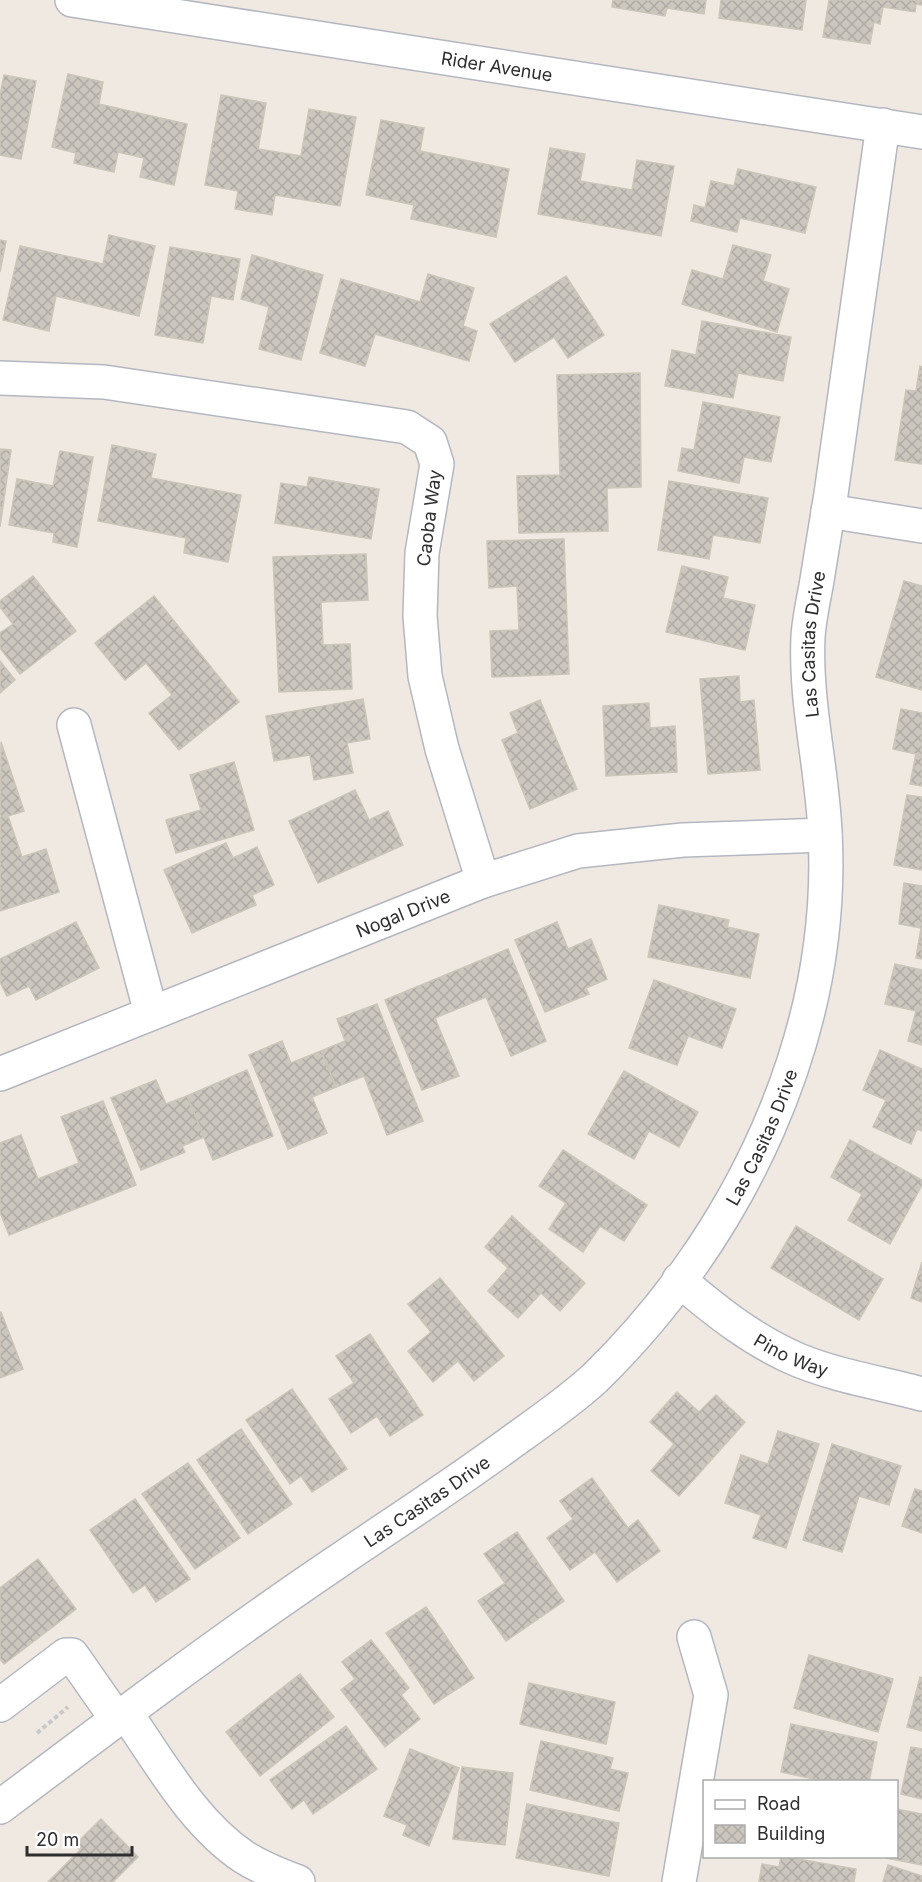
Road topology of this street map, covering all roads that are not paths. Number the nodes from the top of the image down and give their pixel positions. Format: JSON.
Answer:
{"nodes":[{"id":1,"x":72,"y":0,"type":"edge"},
{"id":2,"x":883,"y":125,"type":"junction"},
{"id":3,"x":922,"y":132,"type":"edge"},
{"id":4,"x":0,"y":378,"type":"edge"},
{"id":5,"x":828,"y":511,"type":"junction"},
{"id":6,"x":922,"y":526,"type":"edge"},
{"id":7,"x":74,"y":725,"type":"dead end"},
{"id":8,"x":825,"y":835,"type":"junction"},
{"id":9,"x":483,"y":881,"type":"junction"},
{"id":10,"x":151,"y":1013,"type":"junction"},
{"id":11,"x":0,"y":1074,"type":"edge"},
{"id":12,"x":679,"y":1280,"type":"junction"},
{"id":13,"x":922,"y":1394,"type":"edge"},
{"id":14,"x":694,"y":1637,"type":"dead end"},
{"id":15,"x":0,"y":1705,"type":"edge"},
{"id":16,"x":121,"y":1715,"type":"junction"},
{"id":17,"x":0,"y":1808,"type":"edge"},
{"id":18,"x":298,"y":1882,"type":"edge"},
{"id":19,"x":679,"y":1882,"type":"edge"}],
"edges":[{"from":1,"to":2,"type":"street","name":"Rider Avenue"},
{"from":2,"to":3,"type":"street","name":"Rider Avenue"},
{"from":2,"to":5,"type":"street","name":"Las Casitas Drive"},
{"from":4,"to":9,"type":"street","name":"Caoba Way"},
{"from":5,"to":6,"type":"street"},
{"from":5,"to":8,"type":"street","name":"Las Casitas Drive"},
{"from":7,"to":10,"type":"street"},
{"from":8,"to":9,"type":"street","name":"Nogal Drive"},
{"from":8,"to":12,"type":"street","name":"Las Casitas Drive"},
{"from":9,"to":10,"type":"street","name":"Nogal Drive"},
{"from":10,"to":11,"type":"street","name":"Nogal Drive"},
{"from":12,"to":13,"type":"street","name":"Pino Way"},
{"from":12,"to":16,"type":"street","name":"Las Casitas Drive"},
{"from":14,"to":19,"type":"street"},
{"from":15,"to":16,"type":"street"},
{"from":16,"to":17,"type":"street","name":"Las Casitas Drive"},
{"from":16,"to":18,"type":"street"}]}
